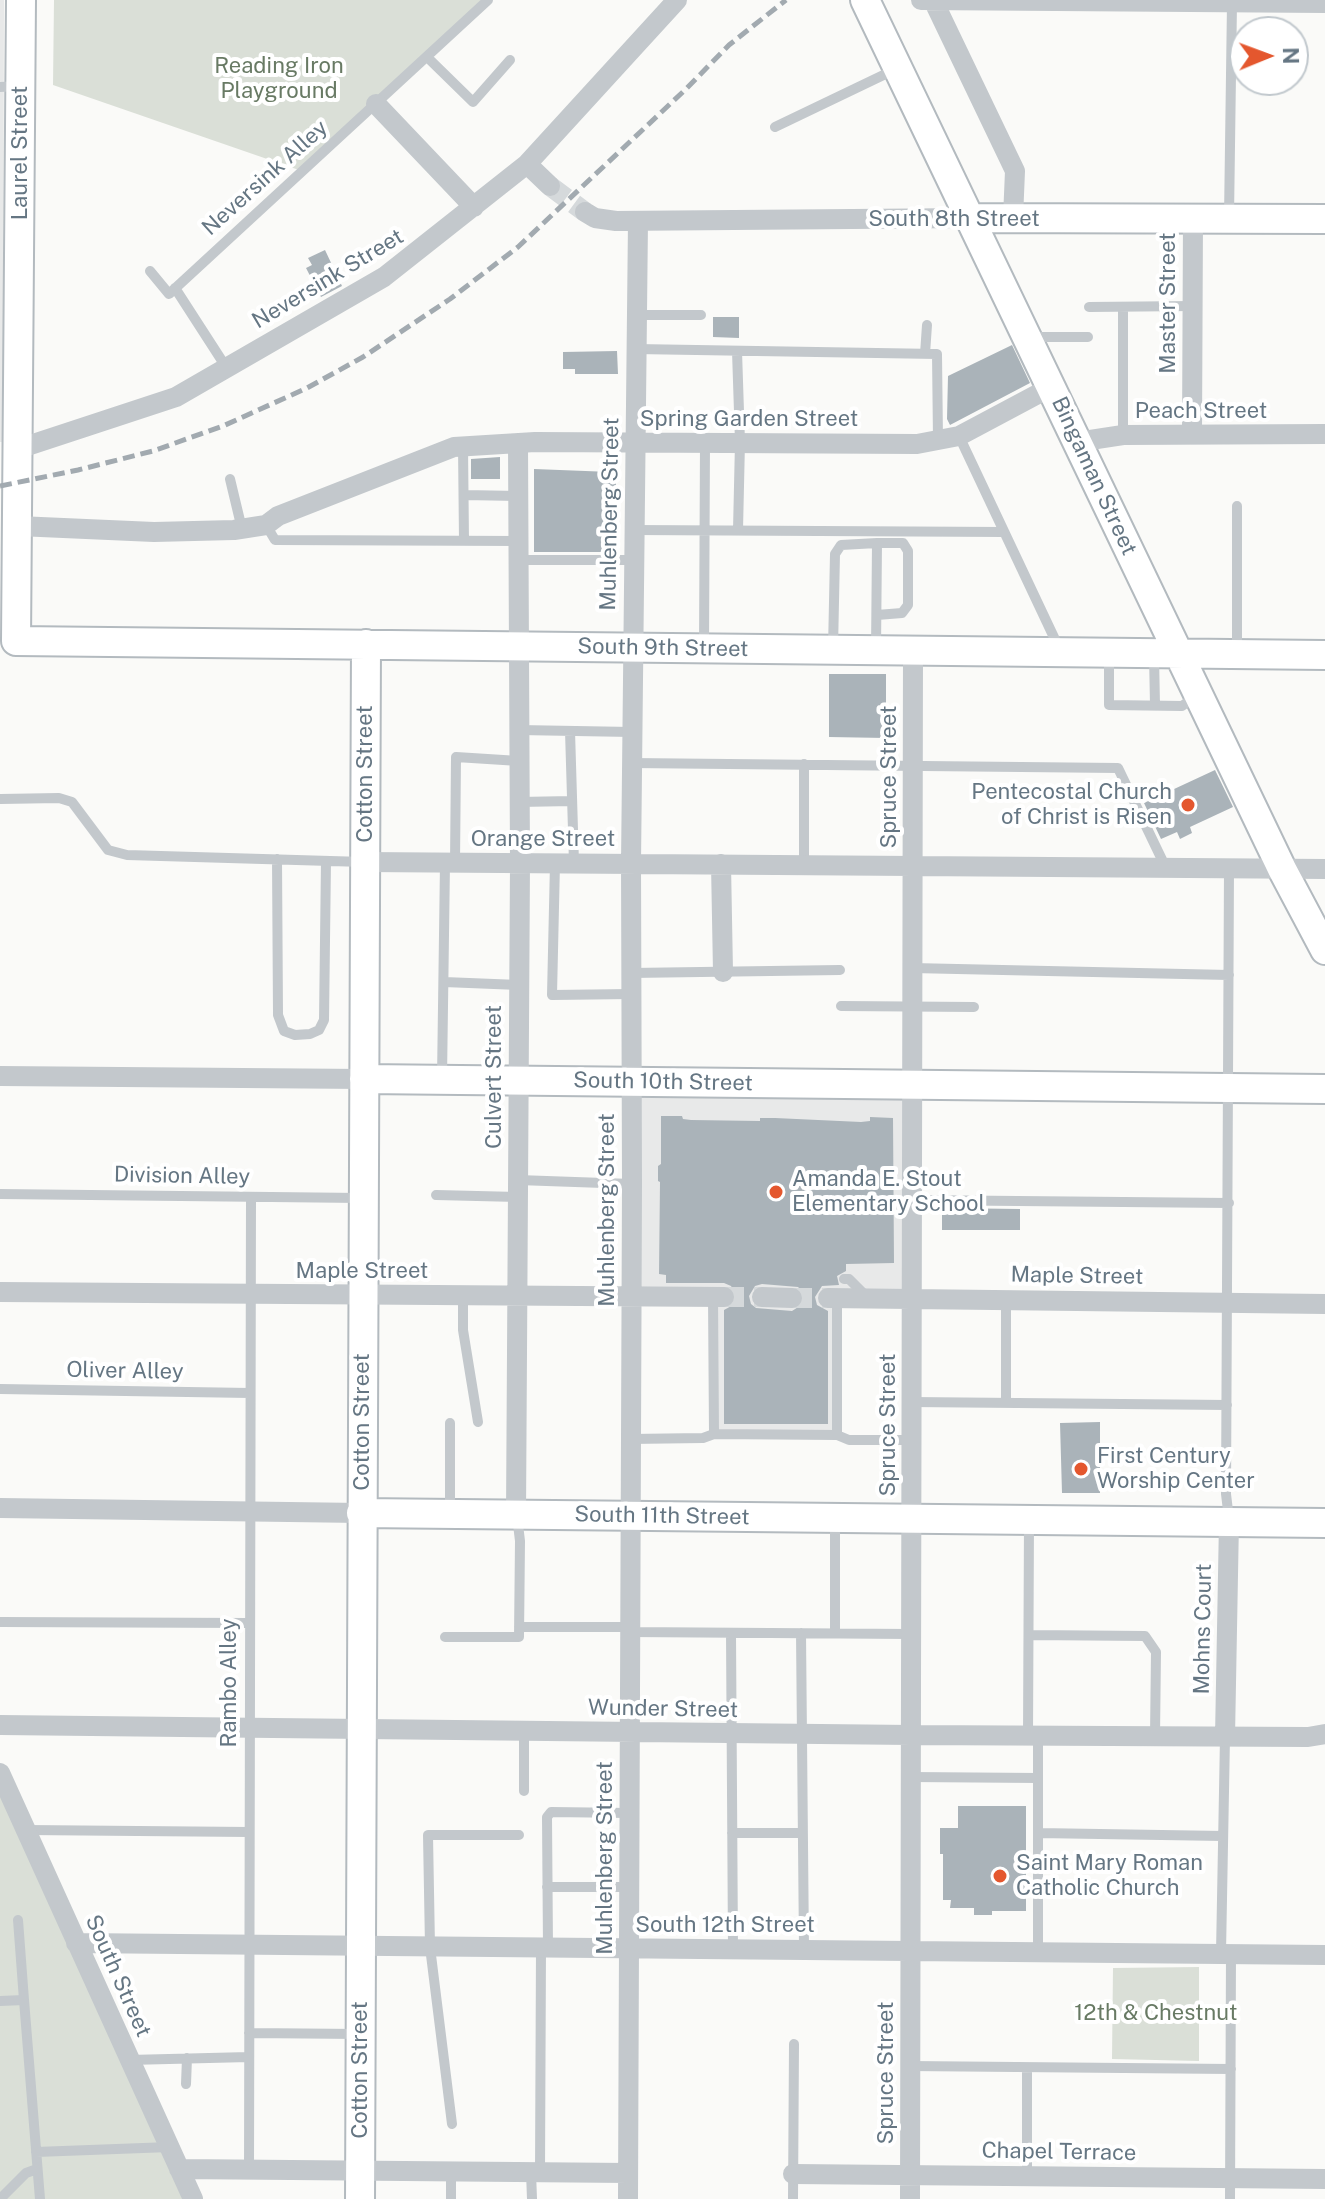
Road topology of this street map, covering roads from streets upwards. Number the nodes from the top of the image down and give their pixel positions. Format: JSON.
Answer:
{"nodes":[{"id":1,"x":21,"y":0,"type":"edge"},
{"id":2,"x":677,"y":0,"type":"edge"},
{"id":3,"x":865,"y":0,"type":"edge"},
{"id":4,"x":921,"y":0,"type":"edge"},
{"id":5,"x":933,"y":0,"type":"edge"},
{"id":6,"x":1232,"y":1,"type":"edge"},
{"id":7,"x":1325,"y":3,"type":"edge"},
{"id":8,"x":10,"y":87,"type":"edge"},
{"id":9,"x":376,"y":104,"type":"road end"},
{"id":10,"x":527,"y":164,"type":"junction"},
{"id":11,"x":550,"y":186,"type":"tunnel mouth"},
{"id":12,"x":474,"y":207,"type":"junction"},
{"id":13,"x":585,"y":212,"type":"tunnel mouth"},
{"id":14,"x":970,"y":218,"type":"junction"},
{"id":15,"x":1013,"y":218,"type":"junction"},
{"id":16,"x":1193,"y":219,"type":"junction"},
{"id":17,"x":1325,"y":219,"type":"edge"},
{"id":18,"x":638,"y":221,"type":"junction"},
{"id":19,"x":1051,"y":387,"type":"junction"},
{"id":20,"x":1192,"y":434,"type":"junction"},
{"id":21,"x":1325,"y":434,"type":"edge"},
{"id":22,"x":634,"y":442,"type":"junction"},
{"id":23,"x":1077,"y":442,"type":"junction"},
{"id":24,"x":518,"y":443,"type":"junction"},
{"id":25,"x":18,"y":449,"type":"junction"},
{"id":26,"x":18,"y":526,"type":"junction"},
{"id":27,"x":8,"y":641,"type":"edge"},
{"id":28,"x":366,"y":644,"type":"junction"},
{"id":29,"x":518,"y":646,"type":"junction"},
{"id":30,"x":633,"y":648,"type":"junction"},
{"id":31,"x":913,"y":651,"type":"junction"},
{"id":32,"x":1166,"y":654,"type":"junction"},
{"id":33,"x":1325,"y":655,"type":"edge"},
{"id":34,"x":364,"y":862,"type":"junction"},
{"id":35,"x":520,"y":863,"type":"junction"},
{"id":36,"x":631,"y":863,"type":"junction"},
{"id":37,"x":721,"y":864,"type":"junction"},
{"id":38,"x":912,"y":866,"type":"junction"},
{"id":39,"x":1282,"y":869,"type":"junction"},
{"id":40,"x":1325,"y":869,"type":"edge"},
{"id":41,"x":1325,"y":950,"type":"edge"},
{"id":42,"x":723,"y":972,"type":"road end"},
{"id":43,"x":0,"y":1076,"type":"edge"},
{"id":44,"x":364,"y":1079,"type":"junction"},
{"id":45,"x":518,"y":1081,"type":"junction"},
{"id":46,"x":631,"y":1082,"type":"junction"},
{"id":47,"x":912,"y":1085,"type":"junction"},
{"id":48,"x":1325,"y":1089,"type":"edge"},
{"id":49,"x":0,"y":1292,"type":"edge"},
{"id":50,"x":836,"y":1292,"type":"tunnel mouth"},
{"id":51,"x":362,"y":1296,"type":"junction"},
{"id":52,"x":631,"y":1296,"type":"junction"},
{"id":53,"x":517,"y":1297,"type":"junction"},
{"id":54,"x":718,"y":1297,"type":"tunnel mouth"},
{"id":55,"x":762,"y":1297,"type":"tunnel mouth"},
{"id":56,"x":792,"y":1298,"type":"tunnel mouth"},
{"id":57,"x":913,"y":1298,"type":"junction"},
{"id":58,"x":1325,"y":1304,"type":"edge"},
{"id":59,"x":0,"y":1508,"type":"edge"},
{"id":60,"x":361,"y":1513,"type":"junction"},
{"id":61,"x":516,"y":1514,"type":"junction"},
{"id":62,"x":630,"y":1515,"type":"junction"},
{"id":63,"x":911,"y":1518,"type":"junction"},
{"id":64,"x":1229,"y":1521,"type":"junction"},
{"id":65,"x":1325,"y":1523,"type":"edge"},
{"id":66,"x":0,"y":1725,"type":"edge"},
{"id":67,"x":361,"y":1729,"type":"junction"},
{"id":68,"x":630,"y":1733,"type":"junction"},
{"id":69,"x":1325,"y":1734,"type":"edge"},
{"id":70,"x":911,"y":1735,"type":"junction"},
{"id":71,"x":1225,"y":1737,"type":"junction"},
{"id":72,"x":0,"y":1773,"type":"edge"},
{"id":73,"x":76,"y":1943,"type":"junction"},
{"id":74,"x":360,"y":1944,"type":"junction"},
{"id":75,"x":628,"y":1948,"type":"junction"},
{"id":76,"x":910,"y":1950,"type":"junction"},
{"id":77,"x":1325,"y":1955,"type":"edge"},
{"id":78,"x":179,"y":2169,"type":"junction"},
{"id":79,"x":360,"y":2170,"type":"junction"},
{"id":80,"x":628,"y":2173,"type":"junction"},
{"id":81,"x":793,"y":2174,"type":"road end"},
{"id":82,"x":910,"y":2174,"type":"junction"},
{"id":83,"x":1325,"y":2179,"type":"edge"},
{"id":84,"x":193,"y":2199,"type":"edge"},
{"id":85,"x":360,"y":2199,"type":"edge"},
{"id":86,"x":628,"y":2199,"type":"edge"},
{"id":87,"x":910,"y":2199,"type":"edge"}],
"edges":[{"from":1,"to":8,"type":"street","name":"Laurel Street"},
{"from":2,"to":10,"type":"street","name":"Neversink Street"},
{"from":3,"to":14,"type":"street","name":"Bingaman Street"},
{"from":4,"to":5,"type":"street"},
{"from":5,"to":6,"type":"street"},
{"from":5,"to":15,"type":"street"},
{"from":6,"to":7,"type":"street"},
{"from":8,"to":25,"type":"street","name":"Laurel Street"},
{"from":9,"to":12,"type":"street"},
{"from":10,"to":11,"type":"street"},
{"from":10,"to":12,"type":"street","name":"Neversink Street"},
{"from":12,"to":25,"type":"street","name":"Neversink Street"},
{"from":13,"to":18,"type":"street","name":"South 8th Street"},
{"from":14,"to":15,"type":"street","name":"South 8th Street"},
{"from":14,"to":18,"type":"street","name":"South 8th Street"},
{"from":14,"to":19,"type":"street","name":"Bingaman Street"},
{"from":15,"to":16,"type":"street","name":"South 8th Street"},
{"from":16,"to":17,"type":"street","name":"South 8th Street"},
{"from":16,"to":20,"type":"street","name":"Master Street"},
{"from":18,"to":22,"type":"street","name":"Muhlenberg Street"},
{"from":19,"to":22,"type":"street","name":"Spring Garden Street"},
{"from":19,"to":23,"type":"street","name":"Bingaman Street"},
{"from":20,"to":21,"type":"street","name":"Peach Street"},
{"from":20,"to":23,"type":"street","name":"Peach Street"},
{"from":22,"to":24,"type":"street","name":"Spring Garden Street"},
{"from":22,"to":30,"type":"street","name":"Muhlenberg Street"},
{"from":23,"to":32,"type":"street","name":"Bingaman Street"},
{"from":24,"to":26,"type":"street","name":"Spring Garden Street"},
{"from":24,"to":29,"type":"street","name":"Culvert Street"},
{"from":25,"to":26,"type":"street","name":"Laurel Street"},
{"from":26,"to":27,"type":"street","name":"Laurel Street"},
{"from":27,"to":28,"type":"street","name":"South 9th Street"},
{"from":28,"to":29,"type":"street","name":"South 9th Street"},
{"from":28,"to":34,"type":"street","name":"Cotton Street"},
{"from":29,"to":30,"type":"street","name":"South 9th Street"},
{"from":29,"to":35,"type":"street","name":"Culvert Street"},
{"from":30,"to":31,"type":"street","name":"South 9th Street"},
{"from":30,"to":36,"type":"street","name":"Muhlenberg Street"},
{"from":31,"to":32,"type":"street","name":"South 9th Street"},
{"from":31,"to":38,"type":"street","name":"Spruce Street"},
{"from":32,"to":33,"type":"street","name":"South 9th Street"},
{"from":32,"to":39,"type":"street","name":"Bingaman Street"},
{"from":34,"to":35,"type":"street","name":"Orange Street"},
{"from":34,"to":44,"type":"street","name":"Cotton Street"},
{"from":35,"to":36,"type":"street","name":"Orange Street"},
{"from":35,"to":45,"type":"street","name":"Culvert Street"},
{"from":36,"to":37,"type":"street","name":"Orange Street"},
{"from":36,"to":46,"type":"street","name":"Muhlenberg Street"},
{"from":37,"to":38,"type":"street","name":"Orange Street"},
{"from":37,"to":42,"type":"street"},
{"from":38,"to":39,"type":"street","name":"Orange Street"},
{"from":38,"to":47,"type":"street","name":"Spruce Street"},
{"from":39,"to":40,"type":"street","name":"Orange Street"},
{"from":39,"to":41,"type":"street","name":"Bingaman Street"},
{"from":43,"to":44,"type":"street","name":"South 10th Street"},
{"from":44,"to":45,"type":"street","name":"South 10th Street"},
{"from":44,"to":51,"type":"street","name":"Cotton Street"},
{"from":45,"to":46,"type":"street","name":"South 10th Street"},
{"from":45,"to":53,"type":"street","name":"Culvert Street"},
{"from":46,"to":47,"type":"street","name":"South 10th Street"},
{"from":46,"to":52,"type":"street","name":"Muhlenberg Street"},
{"from":47,"to":48,"type":"street","name":"South 10th Street"},
{"from":47,"to":57,"type":"street","name":"Spruce Street"},
{"from":49,"to":51,"type":"street","name":"Maple Street"},
{"from":50,"to":57,"type":"street","name":"Maple Street"},
{"from":51,"to":53,"type":"street","name":"Maple Street"},
{"from":51,"to":60,"type":"street","name":"Cotton Street"},
{"from":52,"to":53,"type":"street","name":"Maple Street"},
{"from":52,"to":54,"type":"street","name":"Maple Street"},
{"from":52,"to":62,"type":"street","name":"Muhlenberg Street"},
{"from":53,"to":61,"type":"street","name":"Culvert Street"},
{"from":55,"to":56,"type":"street"},
{"from":57,"to":58,"type":"street","name":"Maple Street"},
{"from":57,"to":63,"type":"street","name":"Spruce Street"},
{"from":59,"to":60,"type":"street","name":"South 11th Street"},
{"from":60,"to":61,"type":"street","name":"South 11th Street"},
{"from":60,"to":67,"type":"street","name":"Cotton Street"},
{"from":61,"to":62,"type":"street","name":"South 11th Street"},
{"from":62,"to":63,"type":"street","name":"South 11th Street"},
{"from":62,"to":68,"type":"street","name":"Muhlenberg Street"},
{"from":63,"to":64,"type":"street","name":"South 11th Street"},
{"from":63,"to":70,"type":"street","name":"Spruce Street"},
{"from":64,"to":65,"type":"street","name":"South 11th Street"},
{"from":64,"to":71,"type":"street","name":"Mohns Court"},
{"from":66,"to":67,"type":"street","name":"Wunder Street"},
{"from":67,"to":68,"type":"street","name":"Wunder Street"},
{"from":67,"to":74,"type":"street","name":"Cotton Street"},
{"from":68,"to":70,"type":"street","name":"Wunder Street"},
{"from":68,"to":75,"type":"street","name":"Muhlenberg Street"},
{"from":69,"to":71,"type":"street","name":"Wunder Street"},
{"from":70,"to":71,"type":"street","name":"Wunder Street"},
{"from":70,"to":76,"type":"street","name":"Spruce Street"},
{"from":72,"to":73,"type":"street","name":"South Street"},
{"from":73,"to":74,"type":"street","name":"South 12th Street"},
{"from":73,"to":78,"type":"street","name":"South Street"},
{"from":74,"to":75,"type":"street","name":"South 12th Street"},
{"from":74,"to":79,"type":"street","name":"Cotton Street"},
{"from":75,"to":76,"type":"street","name":"South 12th Street"},
{"from":75,"to":80,"type":"street","name":"Muhlenberg Street"},
{"from":76,"to":77,"type":"street","name":"South 12th Street"},
{"from":76,"to":82,"type":"street","name":"Spruce Street"},
{"from":78,"to":79,"type":"street"},
{"from":78,"to":84,"type":"street","name":"South Street"},
{"from":79,"to":80,"type":"street"},
{"from":79,"to":85,"type":"street","name":"Cotton Street"},
{"from":80,"to":86,"type":"street","name":"Muhlenberg Street"},
{"from":81,"to":82,"type":"street","name":"Chapel Terrace"},
{"from":82,"to":83,"type":"street","name":"Chapel Terrace"},
{"from":82,"to":87,"type":"street","name":"Spruce Street"}]}
